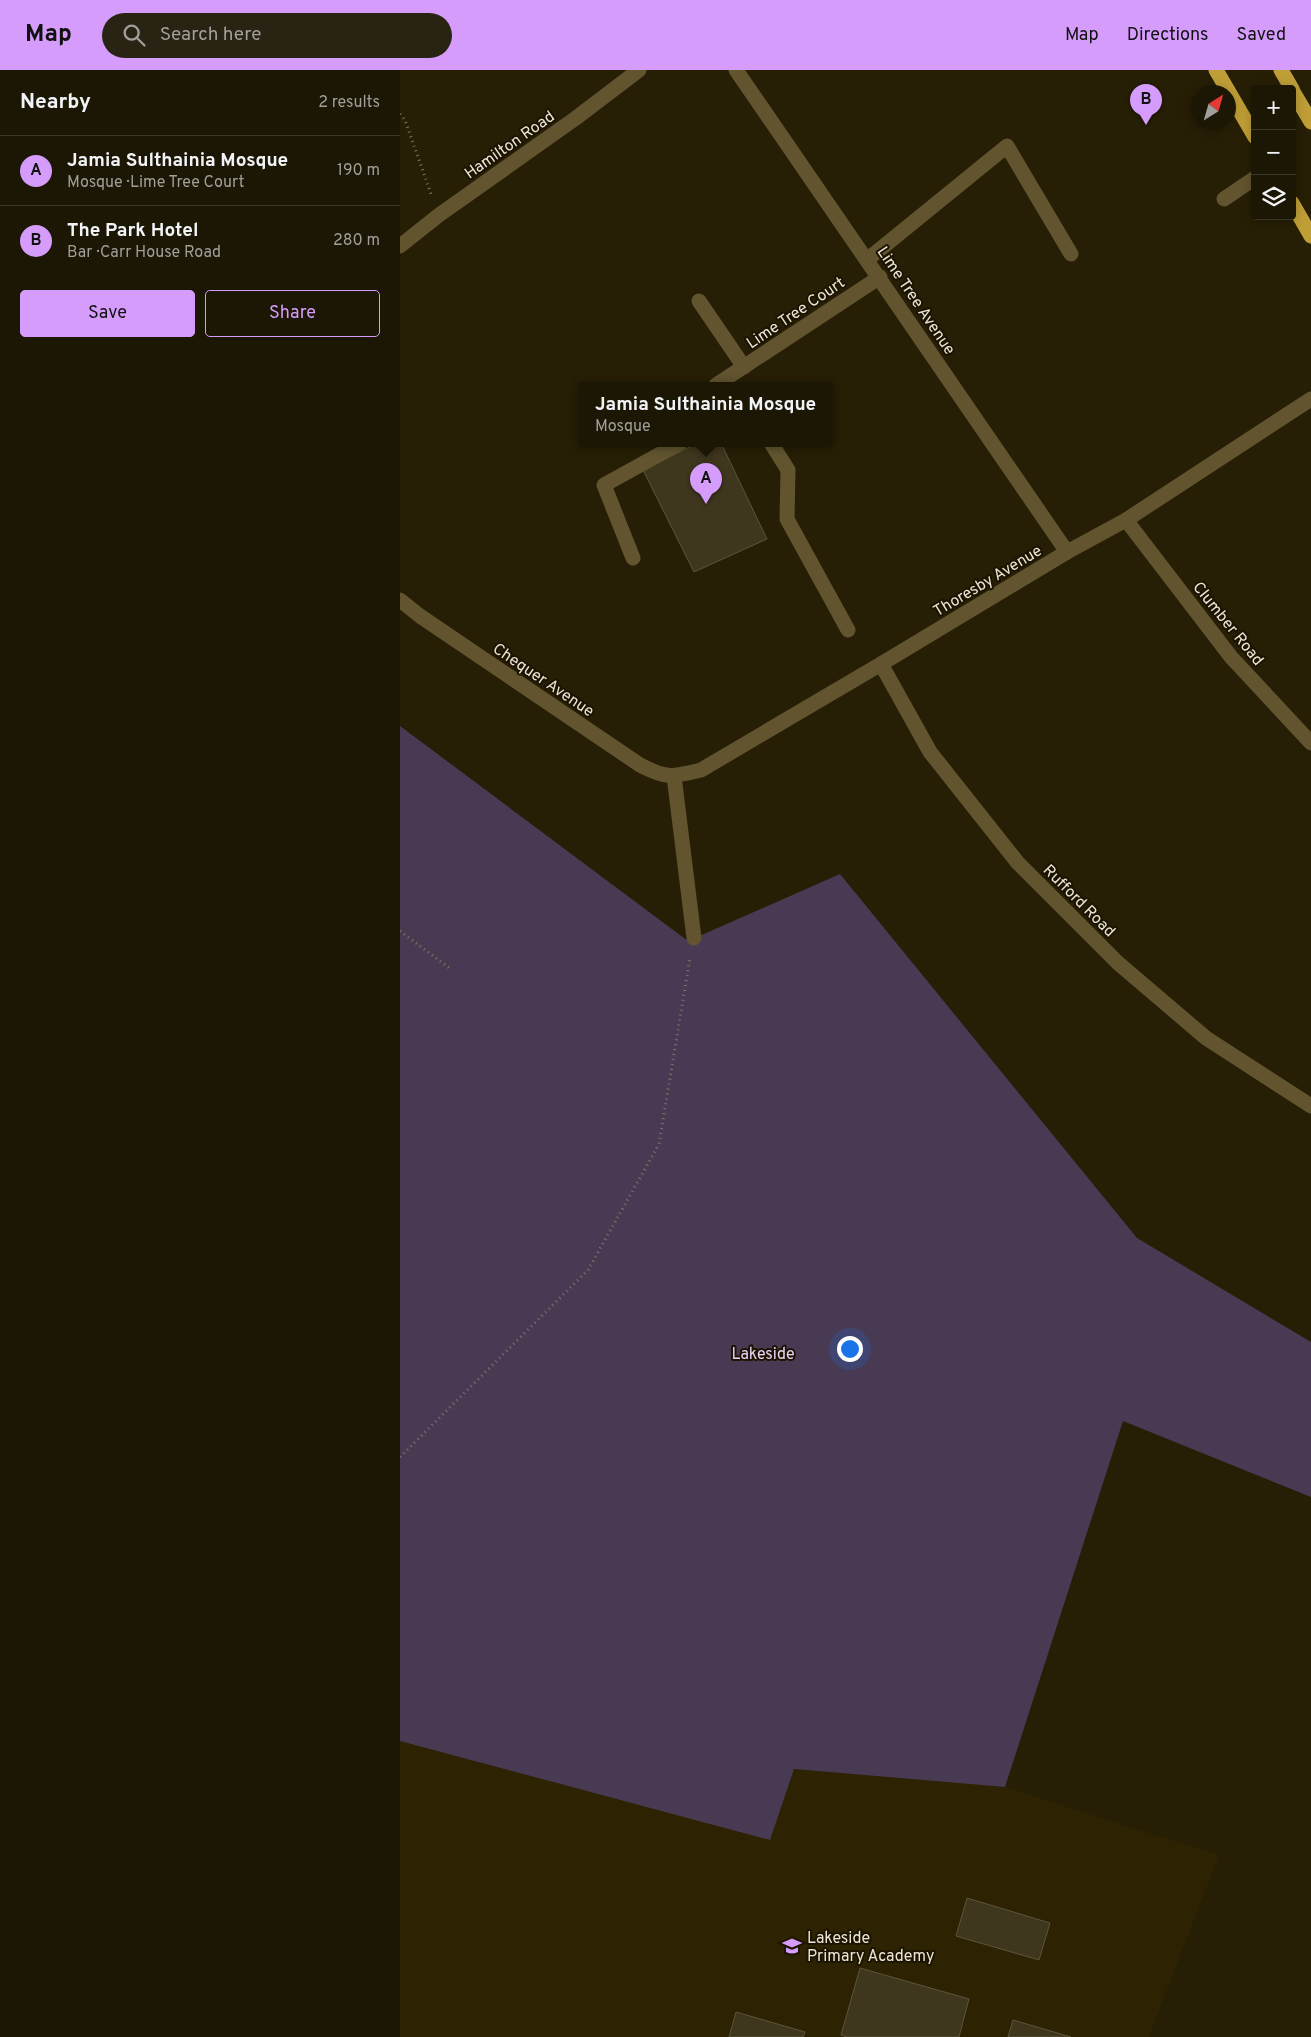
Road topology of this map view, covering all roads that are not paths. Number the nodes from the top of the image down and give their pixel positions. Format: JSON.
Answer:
{"nodes":[{"id":1,"x":639,"y":70,"type":"edge"},
{"id":2,"x":736,"y":70,"type":"edge"},
{"id":3,"x":1216,"y":70,"type":"edge"},
{"id":4,"x":1281,"y":70,"type":"edge"},
{"id":5,"x":1290,"y":85,"type":"edge"},
{"id":6,"x":1296,"y":96,"type":"edge"},
{"id":7,"x":1311,"y":122,"type":"edge"},
{"id":8,"x":1251,"y":130,"type":"edge"},
{"id":9,"x":1251,"y":181,"type":"edge"},
{"id":10,"x":1224,"y":199,"type":"dead end"},
{"id":11,"x":1296,"y":210,"type":"edge"},
{"id":12,"x":1311,"y":236,"type":"edge"},
{"id":13,"x":400,"y":246,"type":"edge"},
{"id":14,"x":1071,"y":254,"type":"dead end"},
{"id":15,"x":868,"y":259,"type":"junction"},
{"id":16,"x":880,"y":277,"type":"junction"},
{"id":17,"x":699,"y":301,"type":"dead end"},
{"id":18,"x":744,"y":367,"type":"junction"},
{"id":19,"x":732,"y":381,"type":"edge"},
{"id":20,"x":1311,"y":399,"type":"edge"},
{"id":21,"x":673,"y":447,"type":"edge"},
{"id":22,"x":774,"y":447,"type":"edge"},
{"id":23,"x":1126,"y":520,"type":"junction"},
{"id":24,"x":1067,"y":552,"type":"junction"},
{"id":25,"x":633,"y":558,"type":"dead end"},
{"id":26,"x":400,"y":600,"type":"edge"},
{"id":27,"x":848,"y":630,"type":"dead end"},
{"id":28,"x":881,"y":664,"type":"junction"},
{"id":29,"x":1311,"y":743,"type":"edge"},
{"id":30,"x":674,"y":776,"type":"junction"},
{"id":31,"x":694,"y":938,"type":"road end"},
{"id":32,"x":1311,"y":1106,"type":"edge"}],
"edges":[{"from":1,"to":13,"type":"street","name":"Hamilton Road"},
{"from":2,"to":15,"type":"street","name":"Lime Tree Avenue"},
{"from":3,"to":8,"type":"highway"},
{"from":4,"to":5,"type":"highway"},
{"from":6,"to":7,"type":"highway"},
{"from":9,"to":10,"type":"street"},
{"from":11,"to":12,"type":"highway"},
{"from":14,"to":15,"type":"street"},
{"from":15,"to":16,"type":"street","name":"Lime Tree Avenue"},
{"from":16,"to":18,"type":"street","name":"Lime Tree Court"},
{"from":16,"to":24,"type":"street","name":"Lime Tree Avenue"},
{"from":17,"to":18,"type":"street"},
{"from":18,"to":19,"type":"street","name":"Lime Tree Court"},
{"from":20,"to":23,"type":"street","name":"Thoresby Avenue"},
{"from":21,"to":25,"type":"street"},
{"from":22,"to":27,"type":"street"},
{"from":23,"to":24,"type":"street","name":"Thoresby Avenue"},
{"from":23,"to":29,"type":"street","name":"Clumber Road"},
{"from":24,"to":28,"type":"street","name":"Thoresby Avenue"},
{"from":26,"to":30,"type":"street","name":"Chequer Avenue"},
{"from":28,"to":30,"type":"street","name":"Thoresby Avenue"},
{"from":28,"to":32,"type":"street","name":"Rufford Road"},
{"from":30,"to":31,"type":"street"}]}
